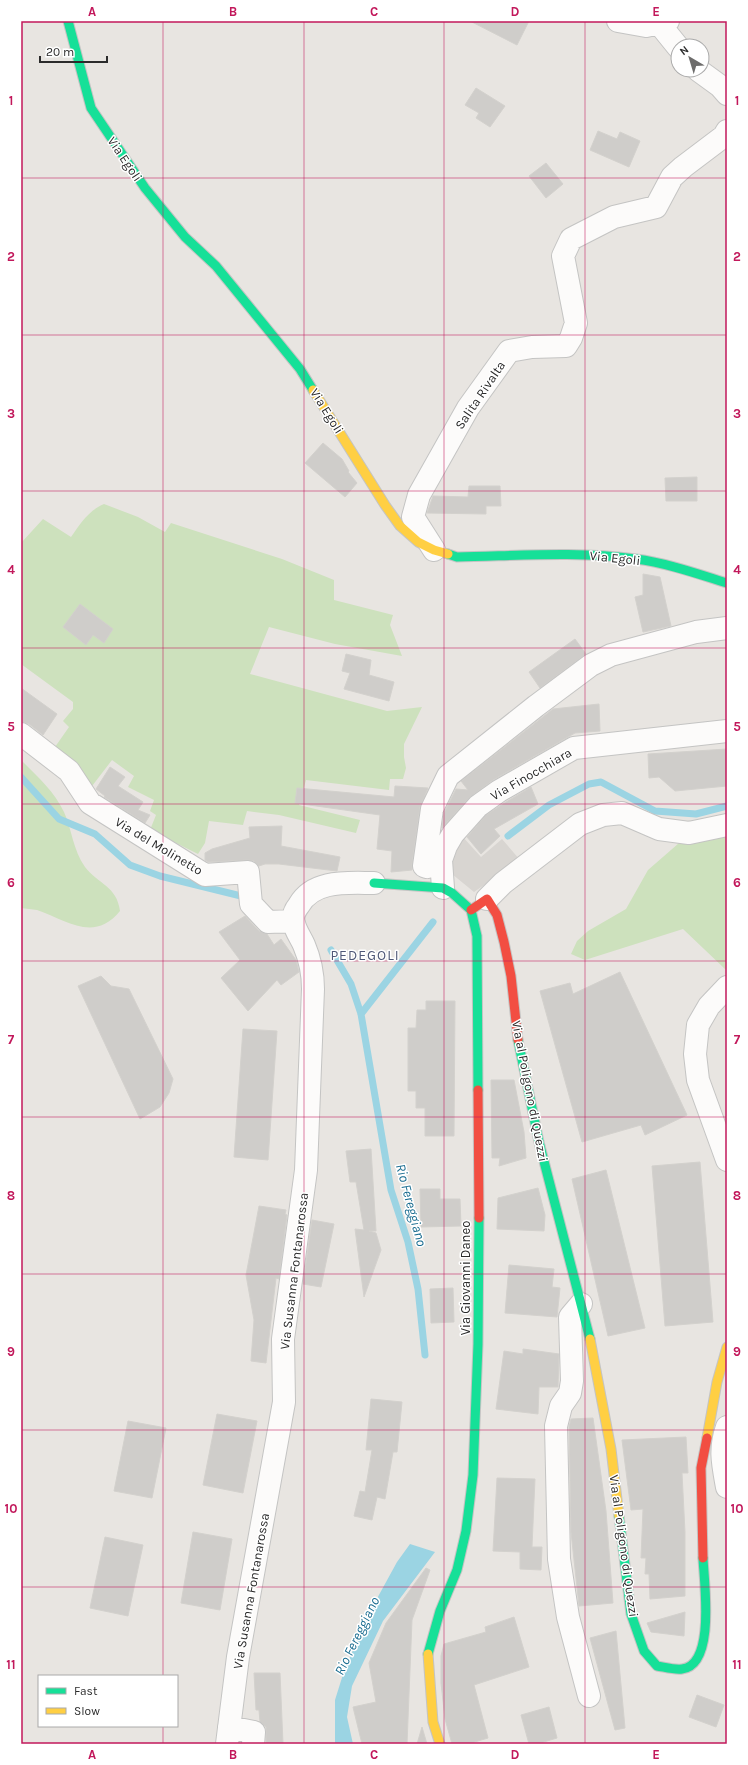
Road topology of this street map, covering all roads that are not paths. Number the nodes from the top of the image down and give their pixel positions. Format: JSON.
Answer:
{"nodes":[{"id":1,"x":68,"y":21,"type":"edge"},
{"id":2,"x":618,"y":21,"type":"edge"},
{"id":3,"x":661,"y":22,"type":"edge"},
{"id":4,"x":672,"y":38,"type":"edge"},
{"id":5,"x":709,"y":78,"type":"edge"},
{"id":6,"x":727,"y":94,"type":"edge"},
{"id":7,"x":727,"y":131,"type":"edge"},
{"id":8,"x":434,"y":550,"type":"junction"},
{"id":9,"x":727,"y":583,"type":"edge"},
{"id":10,"x":727,"y":628,"type":"edge"},
{"id":11,"x":727,"y":731,"type":"edge"},
{"id":12,"x":21,"y":734,"type":"edge"},
{"id":13,"x":727,"y":825,"type":"edge"},
{"id":14,"x":446,"y":846,"type":"junction"},
{"id":15,"x":374,"y":883,"type":"joint"},
{"id":16,"x":443,"y":888,"type":"junction"},
{"id":17,"x":479,"y":905,"type":"junction"},
{"id":18,"x":293,"y":921,"type":"junction"},
{"id":19,"x":727,"y":987,"type":"edge"},
{"id":20,"x":727,"y":1160,"type":"edge"},
{"id":21,"x":581,"y":1304,"type":"junction"},
{"id":22,"x":727,"y":1347,"type":"edge"},
{"id":23,"x":722,"y":1384,"type":"edge"},
{"id":24,"x":727,"y":1427,"type":"edge"},
{"id":25,"x":727,"y":1487,"type":"edge"},
{"id":26,"x":589,"y":1696,"type":"dead end"},
{"id":27,"x":228,"y":1736,"type":"edge"},
{"id":28,"x":253,"y":1744,"type":"edge"},
{"id":29,"x":440,"y":1744,"type":"edge"}],
"edges":[{"from":1,"to":8,"type":"street","name":"Via Egoli"},
{"from":2,"to":3,"type":"street"},
{"from":3,"to":4,"type":"street"},
{"from":5,"to":6,"type":"street"},
{"from":7,"to":8,"type":"street","name":"Salita Rivalta"},
{"from":8,"to":9,"type":"street","name":"Via Egoli"},
{"from":10,"to":14,"type":"street"},
{"from":11,"to":14,"type":"street","name":"Via Finocchiara"},
{"from":12,"to":18,"type":"street","name":"Via del Molinetto"},
{"from":13,"to":17,"type":"street"},
{"from":14,"to":16,"type":"street","name":"Via Finocchiara"},
{"from":15,"to":16,"type":"street"},
{"from":15,"to":18,"type":"street"},
{"from":16,"to":17,"type":"street"},
{"from":17,"to":21,"type":"street","name":"Via al Poligono di Quezzi"},
{"from":17,"to":29,"type":"street","name":"Via Giovanni Daneo"},
{"from":18,"to":27,"type":"street","name":"Via Susanna Fontanarossa"},
{"from":19,"to":20,"type":"street"},
{"from":21,"to":23,"type":"street","name":"Via al Poligono di Quezzi"},
{"from":21,"to":26,"type":"street"},
{"from":22,"to":23,"type":"street","name":"Via al Poligono di Quezzi"},
{"from":24,"to":25,"type":"street"},
{"from":27,"to":28,"type":"street"}]}
